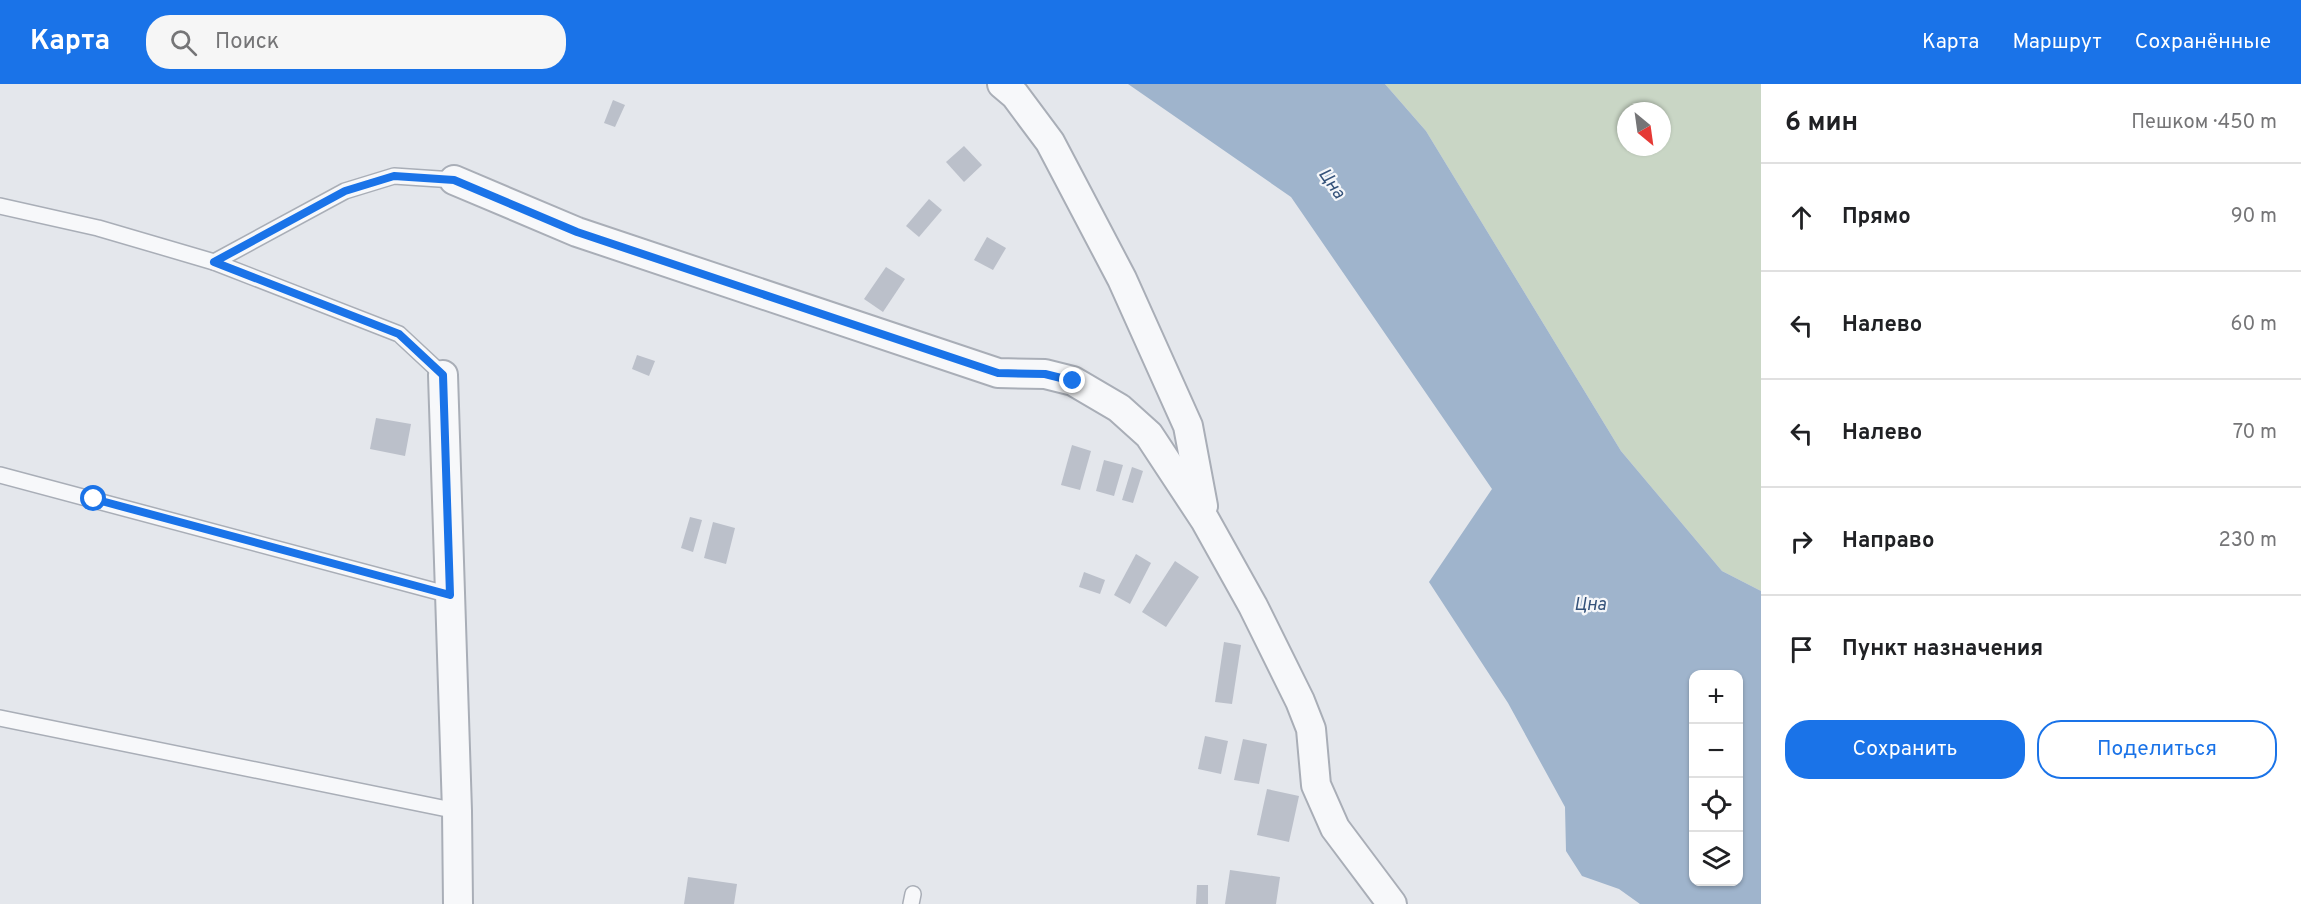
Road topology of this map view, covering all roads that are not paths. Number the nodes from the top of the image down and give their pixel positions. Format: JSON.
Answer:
{"nodes":[{"id":1,"x":1002,"y":84,"type":"edge"},
{"id":2,"x":454,"y":180,"type":"joint"},
{"id":3,"x":0,"y":206,"type":"edge"},
{"id":4,"x":214,"y":262,"type":"junction"},
{"id":5,"x":443,"y":375,"type":"joint"},
{"id":6,"x":0,"y":475,"type":"edge"},
{"id":7,"x":1206,"y":520,"type":"junction"},
{"id":8,"x":450,"y":595,"type":"junction"},
{"id":9,"x":0,"y":718,"type":"edge"},
{"id":10,"x":458,"y":811,"type":"junction"},
{"id":11,"x":458,"y":904,"type":"edge"},
{"id":12,"x":1392,"y":904,"type":"edge"}],
"edges":[{"from":1,"to":7,"type":"street"},
{"from":2,"to":4,"type":"lane"},
{"from":2,"to":7,"type":"street"},
{"from":3,"to":4,"type":"lane"},
{"from":4,"to":5,"type":"lane"},
{"from":5,"to":8,"type":"street"},
{"from":6,"to":8,"type":"lane"},
{"from":7,"to":12,"type":"street"},
{"from":8,"to":10,"type":"street"},
{"from":9,"to":10,"type":"lane"},
{"from":10,"to":11,"type":"street"}]}
